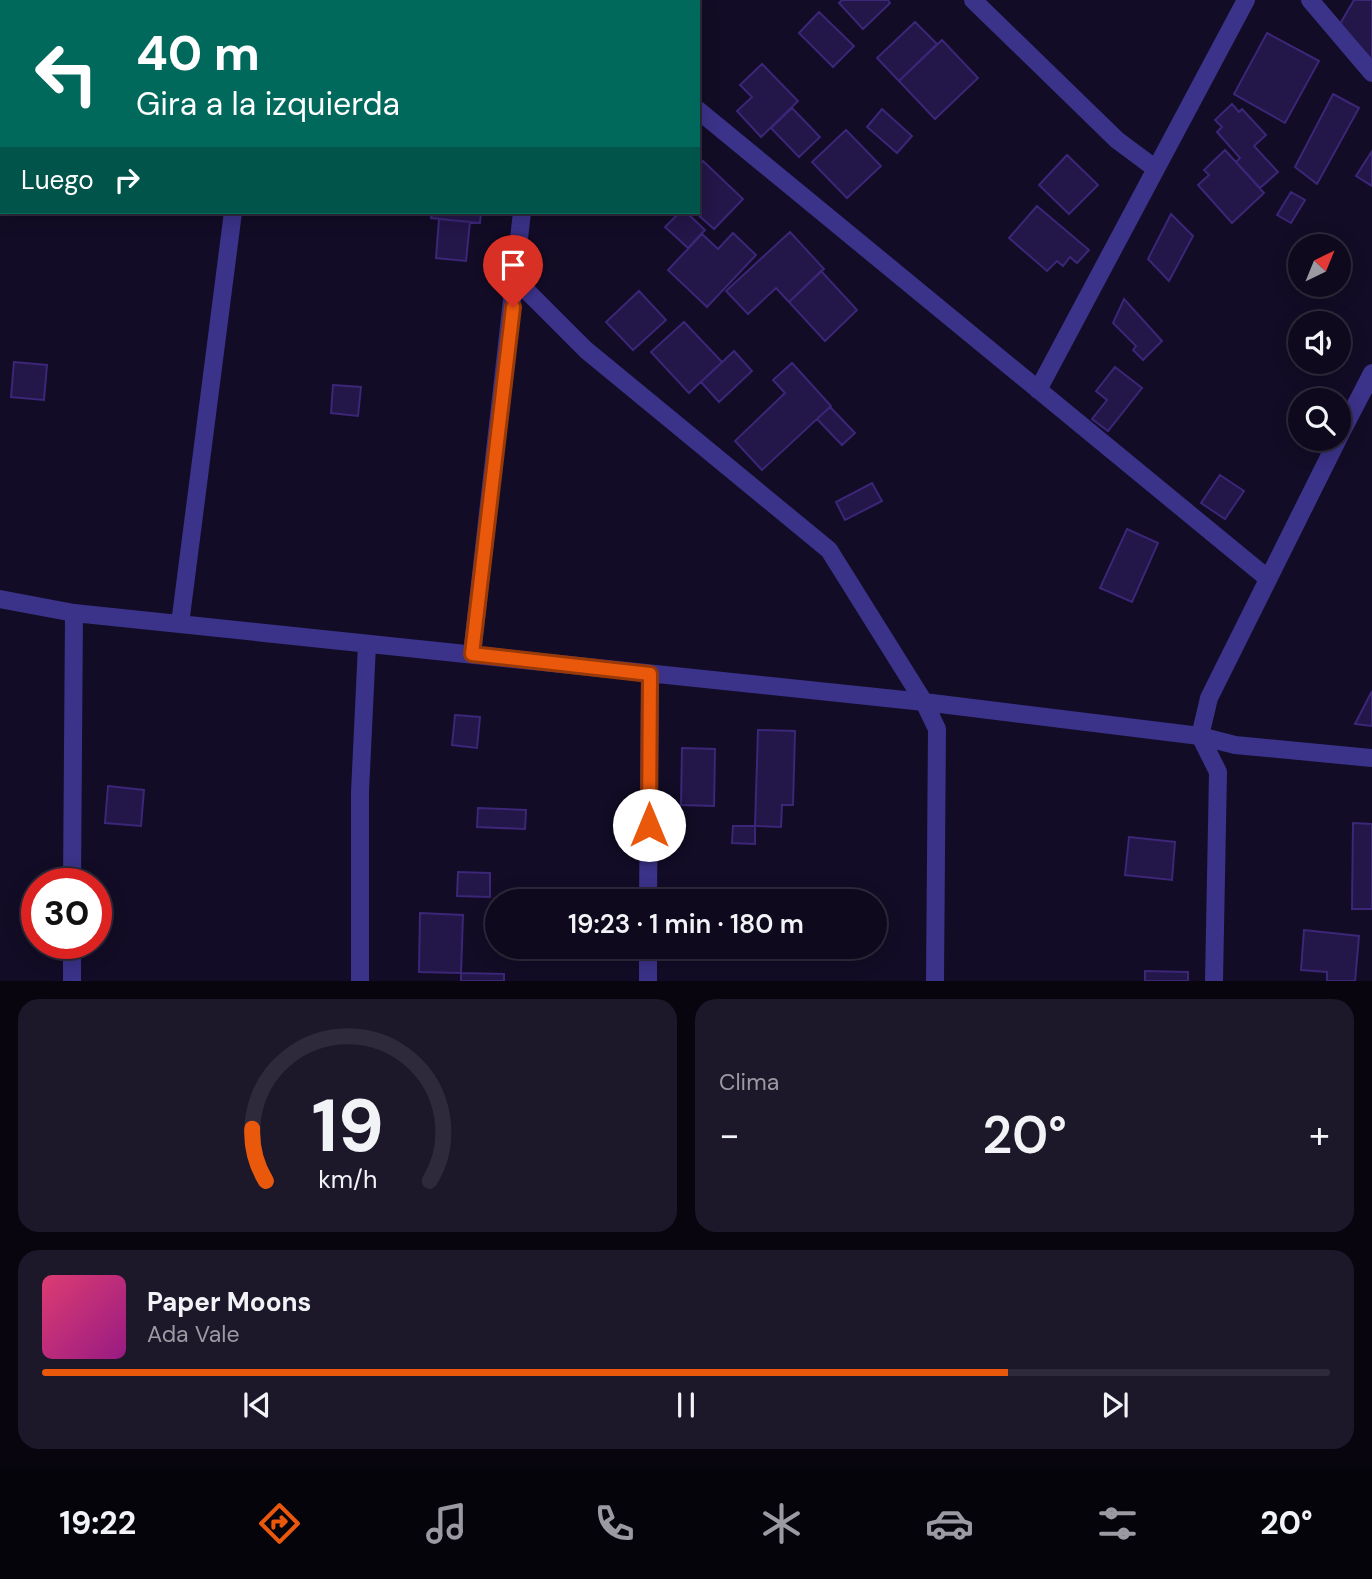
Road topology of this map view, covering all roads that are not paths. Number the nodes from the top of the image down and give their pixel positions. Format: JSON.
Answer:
{"nodes":[{"id":1,"x":973,"y":0,"type":"edge"},
{"id":2,"x":1246,"y":0,"type":"edge"},
{"id":3,"x":1310,"y":0,"type":"edge"},
{"id":4,"x":1372,"y":73,"type":"edge"},
{"id":5,"x":700,"y":112,"type":"edge"},
{"id":6,"x":1156,"y":169,"type":"junction"},
{"id":7,"x":233,"y":214,"type":"edge"},
{"id":8,"x":522,"y":214,"type":"edge"},
{"id":9,"x":516,"y":280,"type":"junction"},
{"id":10,"x":1372,"y":373,"type":"edge"},
{"id":11,"x":1038,"y":390,"type":"junction"},
{"id":12,"x":1351,"y":413,"type":"edge"},
{"id":13,"x":1331,"y":451,"type":"edge"},
{"id":14,"x":1266,"y":577,"type":"junction"},
{"id":15,"x":0,"y":599,"type":"edge"},
{"id":16,"x":74,"y":614,"type":"junction"},
{"id":17,"x":180,"y":624,"type":"junction"},
{"id":18,"x":367,"y":645,"type":"junction"},
{"id":19,"x":472,"y":654,"type":"junction"},
{"id":20,"x":650,"y":674,"type":"junction"},
{"id":21,"x":924,"y":702,"type":"junction"},
{"id":22,"x":1200,"y":736,"type":"junction"},
{"id":23,"x":1372,"y":758,"type":"edge"},
{"id":24,"x":72,"y":868,"type":"edge"},
{"id":25,"x":648,"y":889,"type":"edge"},
{"id":26,"x":72,"y":959,"type":"edge"},
{"id":27,"x":648,"y":959,"type":"edge"},
{"id":28,"x":72,"y":981,"type":"edge"},
{"id":29,"x":360,"y":981,"type":"edge"},
{"id":30,"x":648,"y":981,"type":"edge"},
{"id":31,"x":936,"y":981,"type":"edge"},
{"id":32,"x":1214,"y":981,"type":"edge"}],
"edges":[{"from":1,"to":6,"type":"street"},
{"from":2,"to":6,"type":"street"},
{"from":3,"to":4,"type":"street"},
{"from":5,"to":11,"type":"street"},
{"from":6,"to":11,"type":"street"},
{"from":7,"to":17,"type":"street"},
{"from":8,"to":9,"type":"street"},
{"from":9,"to":19,"type":"street"},
{"from":9,"to":21,"type":"street"},
{"from":10,"to":12,"type":"street"},
{"from":11,"to":14,"type":"street"},
{"from":13,"to":14,"type":"street"},
{"from":14,"to":22,"type":"street"},
{"from":15,"to":16,"type":"street"},
{"from":16,"to":17,"type":"street"},
{"from":16,"to":24,"type":"street"},
{"from":17,"to":18,"type":"street"},
{"from":18,"to":19,"type":"street"},
{"from":18,"to":29,"type":"street"},
{"from":19,"to":20,"type":"street"},
{"from":20,"to":21,"type":"street"},
{"from":20,"to":25,"type":"street"},
{"from":21,"to":22,"type":"street"},
{"from":21,"to":31,"type":"street"},
{"from":22,"to":23,"type":"street"},
{"from":22,"to":32,"type":"street"},
{"from":26,"to":28,"type":"street"},
{"from":27,"to":30,"type":"street"}]}
